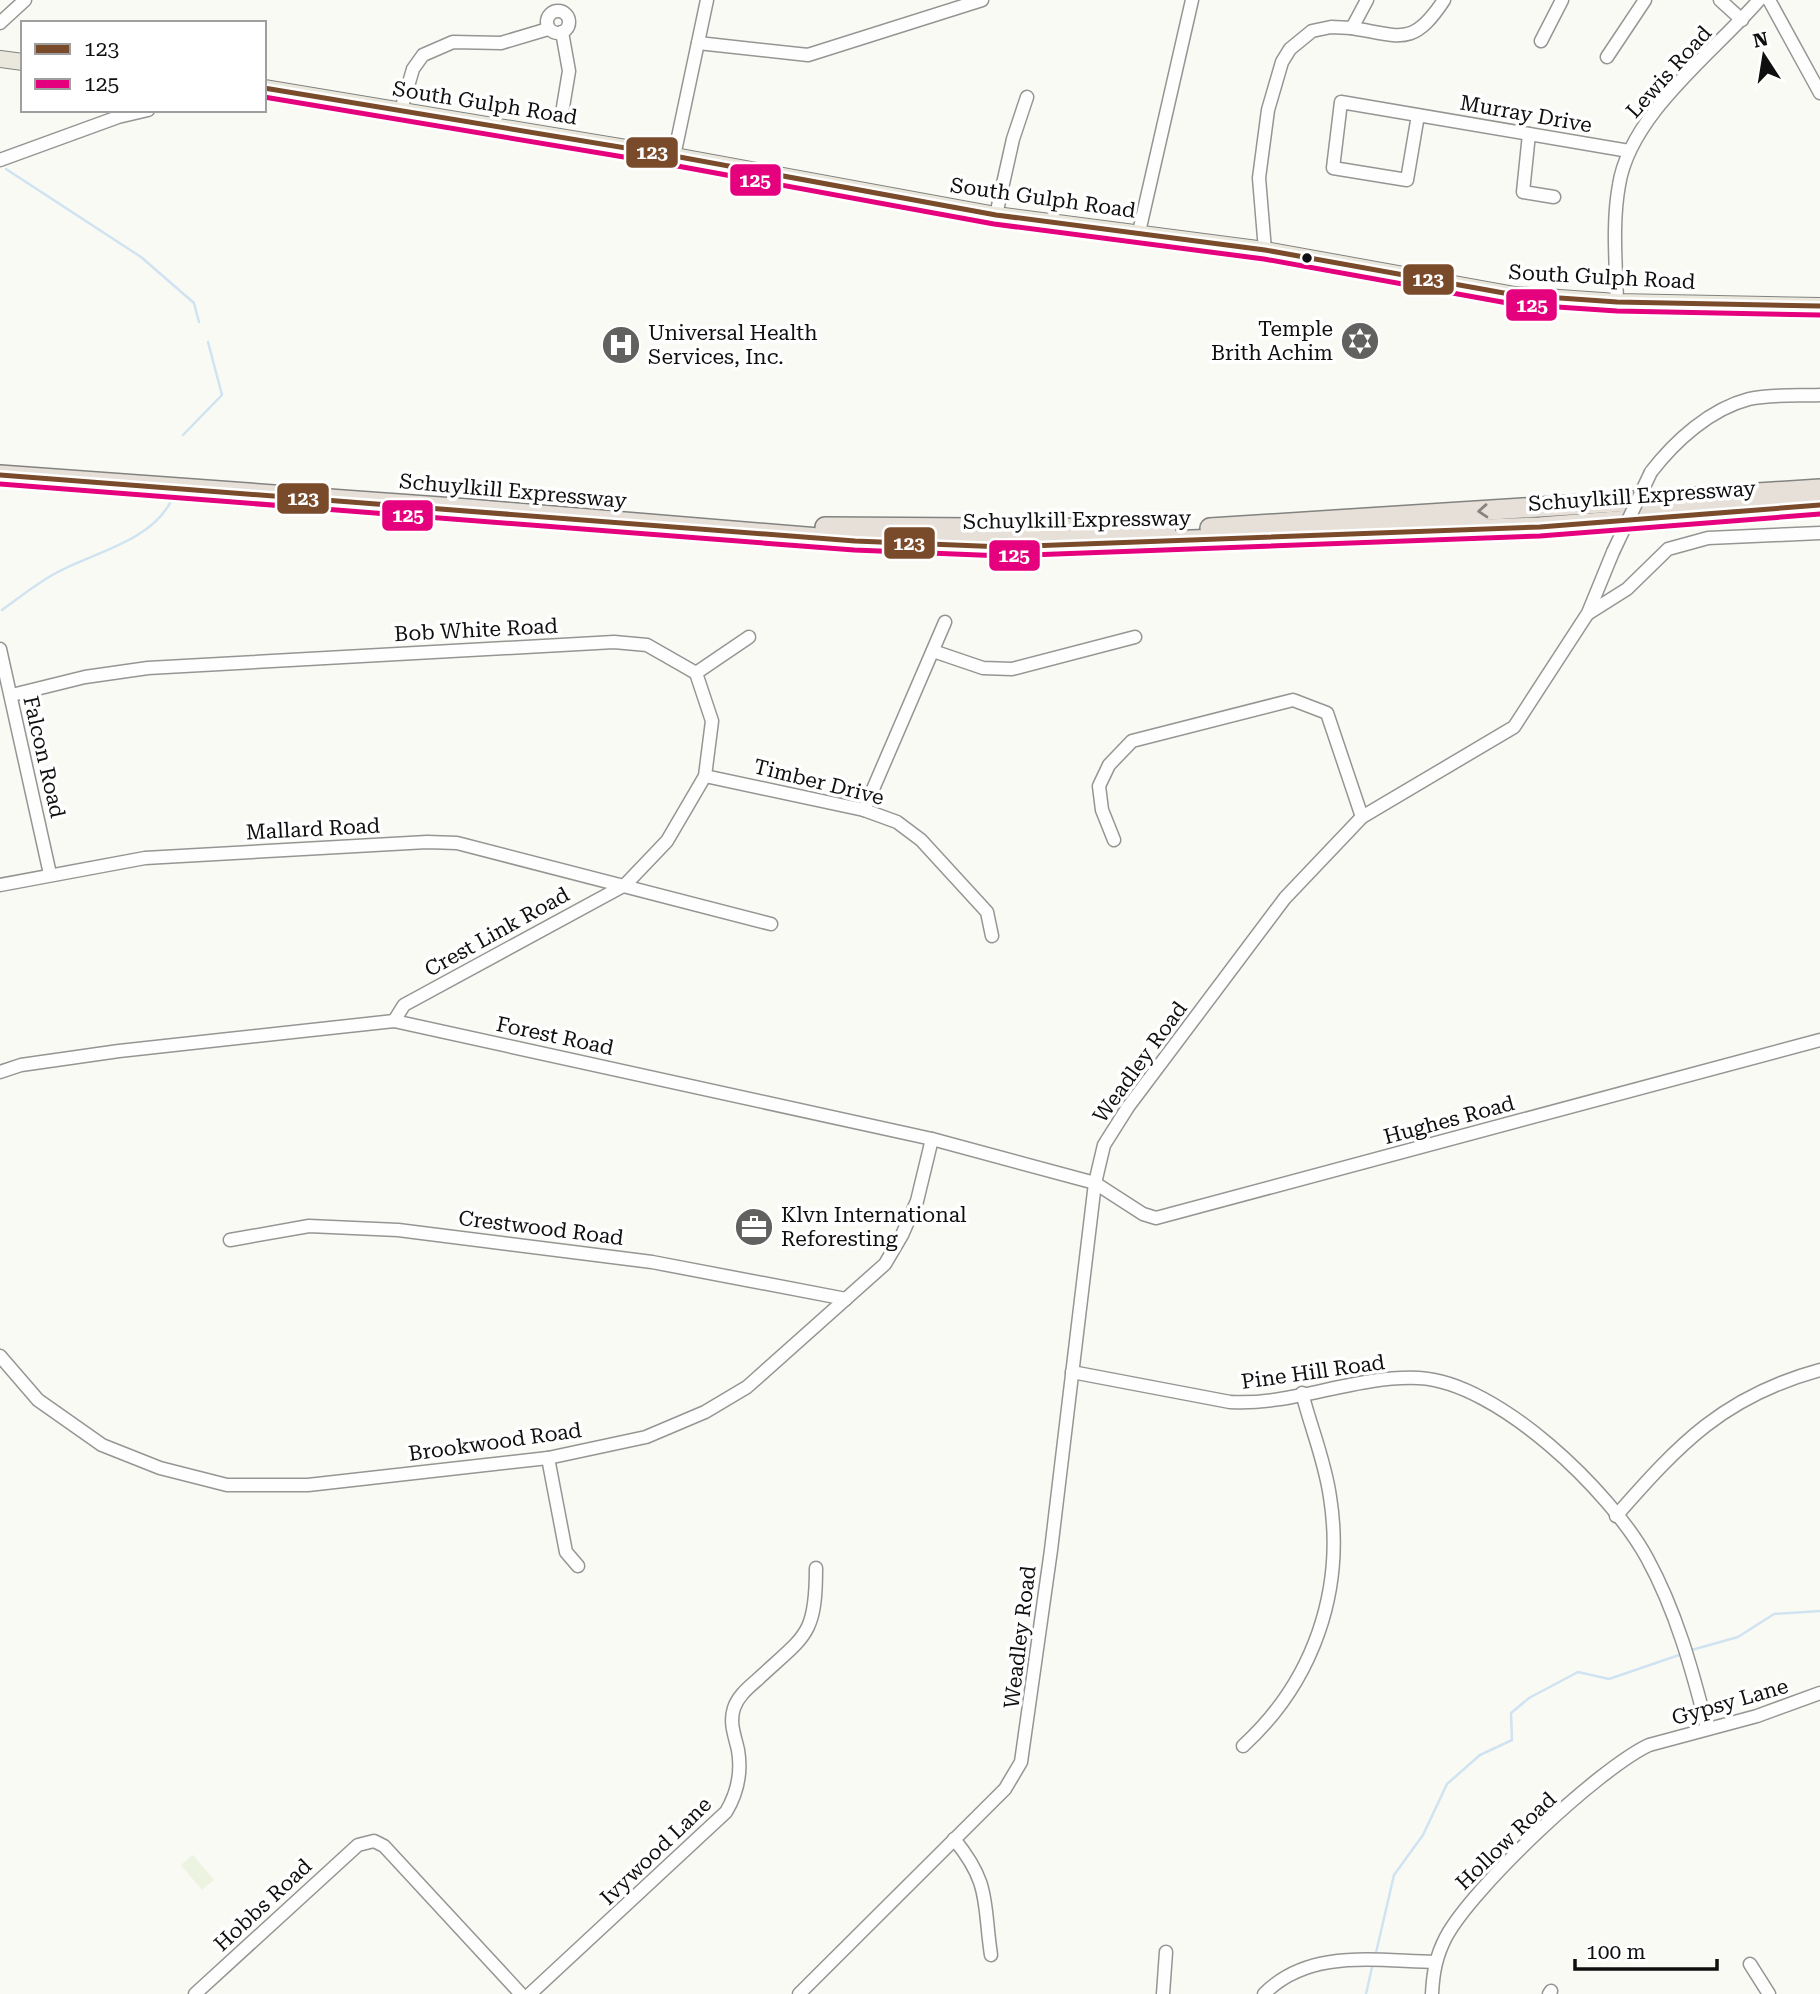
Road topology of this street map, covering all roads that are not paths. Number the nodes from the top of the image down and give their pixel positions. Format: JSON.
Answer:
{"nodes":[{"id":1,"x":25,"y":0,"type":"edge"},
{"id":2,"x":707,"y":0,"type":"edge"},
{"id":3,"x":982,"y":0,"type":"edge"},
{"id":4,"x":1192,"y":0,"type":"edge"},
{"id":5,"x":1367,"y":0,"type":"edge"},
{"id":6,"x":1444,"y":0,"type":"edge"},
{"id":7,"x":1562,"y":0,"type":"edge"},
{"id":8,"x":1645,"y":0,"type":"edge"},
{"id":9,"x":1720,"y":0,"type":"edge"},
{"id":10,"x":1759,"y":0,"type":"edge"},
{"id":11,"x":1769,"y":0,"type":"edge"},
{"id":12,"x":1742,"y":20,"type":"junction"},
{"id":13,"x":0,"y":23,"type":"edge"},
{"id":14,"x":1352,"y":28,"type":"junction"},
{"id":15,"x":548,"y":29,"type":"junction"},
{"id":16,"x":562,"y":33,"type":"junction"},
{"id":17,"x":1541,"y":41,"type":"dead end"},
{"id":18,"x":698,"y":43,"type":"junction"},
{"id":19,"x":1607,"y":57,"type":"dead end"},
{"id":20,"x":0,"y":60,"type":"edge"},
{"id":21,"x":21,"y":62,"type":"edge"},
{"id":22,"x":266,"y":89,"type":"edge"},
{"id":23,"x":1820,"y":93,"type":"edge"},
{"id":24,"x":1027,"y":97,"type":"dead end"},
{"id":25,"x":564,"y":107,"type":"dead end"},
{"id":26,"x":401,"y":110,"type":"junction"},
{"id":27,"x":139,"y":112,"type":"edge"},
{"id":28,"x":1418,"y":115,"type":"junction"},
{"id":29,"x":1529,"y":134,"type":"junction"},
{"id":30,"x":1629,"y":151,"type":"junction"},
{"id":31,"x":674,"y":156,"type":"junction"},
{"id":32,"x":0,"y":160,"type":"edge"},
{"id":33,"x":1554,"y":197,"type":"dead end"},
{"id":34,"x":996,"y":215,"type":"junction"},
{"id":35,"x":1139,"y":232,"type":"junction"},
{"id":36,"x":1265,"y":250,"type":"junction"},
{"id":37,"x":1617,"y":302,"type":"junction"},
{"id":38,"x":1820,"y":306,"type":"edge"},
{"id":39,"x":1820,"y":395,"type":"edge"},
{"id":40,"x":0,"y":462,"type":"edge"},
{"id":41,"x":0,"y":475,"type":"edge"},
{"id":42,"x":1820,"y":489,"type":"edge"},
{"id":43,"x":1820,"y":505,"type":"edge"},
{"id":44,"x":1820,"y":533,"type":"edge"},
{"id":45,"x":1588,"y":613,"type":"junction"},
{"id":46,"x":946,"y":622,"type":"dead end"},
{"id":47,"x":749,"y":637,"type":"dead end"},
{"id":48,"x":1135,"y":637,"type":"dead end"},
{"id":49,"x":0,"y":649,"type":"edge"},
{"id":50,"x":933,"y":651,"type":"junction"},
{"id":51,"x":696,"y":673,"type":"junction"},
{"id":52,"x":12,"y":695,"type":"junction"},
{"id":53,"x":705,"y":776,"type":"junction"},
{"id":54,"x":864,"y":810,"type":"junction"},
{"id":55,"x":1362,"y":817,"type":"junction"},
{"id":56,"x":1114,"y":840,"type":"dead end"},
{"id":57,"x":50,"y":874,"type":"junction"},
{"id":58,"x":0,"y":884,"type":"edge"},
{"id":59,"x":625,"y":884,"type":"junction"},
{"id":60,"x":771,"y":925,"type":"dead end"},
{"id":61,"x":992,"y":936,"type":"dead end"},
{"id":62,"x":394,"y":1021,"type":"junction"},
{"id":63,"x":1820,"y":1040,"type":"edge"},
{"id":64,"x":0,"y":1072,"type":"edge"},
{"id":65,"x":932,"y":1139,"type":"junction"},
{"id":66,"x":1095,"y":1183,"type":"junction"},
{"id":67,"x":230,"y":1240,"type":"dead end"},
{"id":68,"x":846,"y":1299,"type":"junction"},
{"id":69,"x":0,"y":1356,"type":"edge"},
{"id":70,"x":1820,"y":1370,"type":"edge"},
{"id":71,"x":1072,"y":1372,"type":"junction"},
{"id":72,"x":1302,"y":1393,"type":"junction"},
{"id":73,"x":548,"y":1458,"type":"junction"},
{"id":74,"x":1616,"y":1516,"type":"junction"},
{"id":75,"x":578,"y":1566,"type":"dead end"},
{"id":76,"x":816,"y":1569,"type":"dead end"},
{"id":77,"x":1820,"y":1693,"type":"edge"},
{"id":78,"x":1707,"y":1728,"type":"junction"},
{"id":79,"x":1243,"y":1745,"type":"dead end"},
{"id":80,"x":1649,"y":1745,"type":"joint"},
{"id":81,"x":954,"y":1839,"type":"junction"},
{"id":82,"x":1166,"y":1952,"type":"dead end"},
{"id":83,"x":991,"y":1955,"type":"dead end"},
{"id":84,"x":1435,"y":1962,"type":"junction"},
{"id":85,"x":1750,"y":1965,"type":"dead end"},
{"id":86,"x":195,"y":1994,"type":"edge"},
{"id":87,"x":521,"y":1994,"type":"edge"},
{"id":88,"x":530,"y":1994,"type":"edge"},
{"id":89,"x":799,"y":1994,"type":"edge"},
{"id":90,"x":1163,"y":1994,"type":"edge"},
{"id":91,"x":1264,"y":1994,"type":"edge"},
{"id":92,"x":1432,"y":1994,"type":"edge"},
{"id":93,"x":1769,"y":1994,"type":"edge"}],
"edges":[{"from":1,"to":13,"type":"street"},
{"from":2,"to":18,"type":"street"},
{"from":3,"to":18,"type":"street"},
{"from":4,"to":35,"type":"street"},
{"from":5,"to":14,"type":"street"},
{"from":6,"to":14,"type":"street"},
{"from":7,"to":17,"type":"street"},
{"from":8,"to":19,"type":"street"},
{"from":9,"to":12,"type":"street"},
{"from":10,"to":12,"type":"street","name":"Lewis Road"},
{"from":11,"to":23,"type":"street"},
{"from":12,"to":30,"type":"street","name":"Lewis Road"},
{"from":14,"to":36,"type":"street"},
{"from":15,"to":16,"type":"street"},
{"from":15,"to":16,"type":"street"},
{"from":15,"to":26,"type":"street"},
{"from":16,"to":25,"type":"street"},
{"from":18,"to":31,"type":"street"},
{"from":20,"to":21,"type":"main road"},
{"from":22,"to":26,"type":"main road","name":"South Gulph Road"},
{"from":24,"to":34,"type":"street"},
{"from":26,"to":31,"type":"main road","name":"South Gulph Road"},
{"from":27,"to":32,"type":"street"},
{"from":28,"to":28,"type":"street","name":"Murray Drive"},
{"from":28,"to":29,"type":"street","name":"Murray Drive"},
{"from":29,"to":30,"type":"street","name":"Murray Drive"},
{"from":29,"to":33,"type":"street"},
{"from":30,"to":37,"type":"street","name":"Lewis Road"},
{"from":31,"to":34,"type":"main road","name":"South Gulph Road"},
{"from":34,"to":35,"type":"main road","name":"South Gulph Road"},
{"from":35,"to":36,"type":"main road","name":"South Gulph Road"},
{"from":36,"to":37,"type":"main road","name":"South Gulph Road"},
{"from":37,"to":38,"type":"main road","name":"South Gulph Road"},
{"from":39,"to":45,"type":"street","name":"Weadley Road","bridge":true},
{"from":42,"to":40,"type":"highway","name":"Schuylkill Expressway","one_way":true},
{"from":41,"to":43,"type":"highway","name":"Schuylkill Expressway"},
{"from":44,"to":45,"type":"street"},
{"from":45,"to":55,"type":"street","name":"Weadley Road"},
{"from":46,"to":50,"type":"street"},
{"from":47,"to":51,"type":"street"},
{"from":48,"to":50,"type":"street"},
{"from":49,"to":52,"type":"street","name":"Falcon Road"},
{"from":50,"to":54,"type":"street"},
{"from":51,"to":52,"type":"street","name":"Bob White Road"},
{"from":51,"to":53,"type":"street"},
{"from":52,"to":57,"type":"street","name":"Falcon Road"},
{"from":53,"to":54,"type":"street","name":"Timber Drive"},
{"from":53,"to":59,"type":"street"},
{"from":54,"to":61,"type":"street","name":"Timber Drive"},
{"from":55,"to":56,"type":"street"},
{"from":55,"to":66,"type":"street","name":"Weadley Road"},
{"from":57,"to":58,"type":"street","name":"Mallard Road"},
{"from":57,"to":59,"type":"street","name":"Mallard Road"},
{"from":59,"to":60,"type":"street","name":"Mallard Road"},
{"from":59,"to":62,"type":"street","name":"Crest Link Road"},
{"from":62,"to":64,"type":"street","name":"Forest Road"},
{"from":62,"to":65,"type":"street","name":"Forest Road"},
{"from":63,"to":66,"type":"street","name":"Hughes Road"},
{"from":65,"to":66,"type":"street","name":"Forest Road"},
{"from":65,"to":68,"type":"street","name":"Brookwood Road"},
{"from":66,"to":71,"type":"street","name":"Weadley Road"},
{"from":67,"to":68,"type":"street","name":"Crestwood Road"},
{"from":68,"to":73,"type":"street","name":"Brookwood Road"},
{"from":69,"to":73,"type":"street","name":"Brookwood Road"},
{"from":70,"to":74,"type":"street"},
{"from":71,"to":72,"type":"street","name":"Pine Hill Road"},
{"from":71,"to":81,"type":"street","name":"Weadley Road"},
{"from":72,"to":74,"type":"street","name":"Pine Hill Road"},
{"from":72,"to":79,"type":"street"},
{"from":73,"to":75,"type":"street"},
{"from":74,"to":78,"type":"street","name":"Pine Hill Road"},
{"from":76,"to":88,"type":"street","name":"Ivywood Lane"},
{"from":77,"to":78,"type":"street","name":"Gypsy Lane"},
{"from":78,"to":80,"type":"street","name":"Gypsy Lane"},
{"from":80,"to":84,"type":"street","name":"Hollow Road"},
{"from":81,"to":83,"type":"street"},
{"from":81,"to":89,"type":"street","name":"Weadley Road"},
{"from":82,"to":90,"type":"street"},
{"from":84,"to":91,"type":"street"},
{"from":84,"to":92,"type":"street","name":"Hollow Road"},
{"from":85,"to":93,"type":"street"},
{"from":86,"to":87,"type":"street","name":"Hobbs Road"}]}
